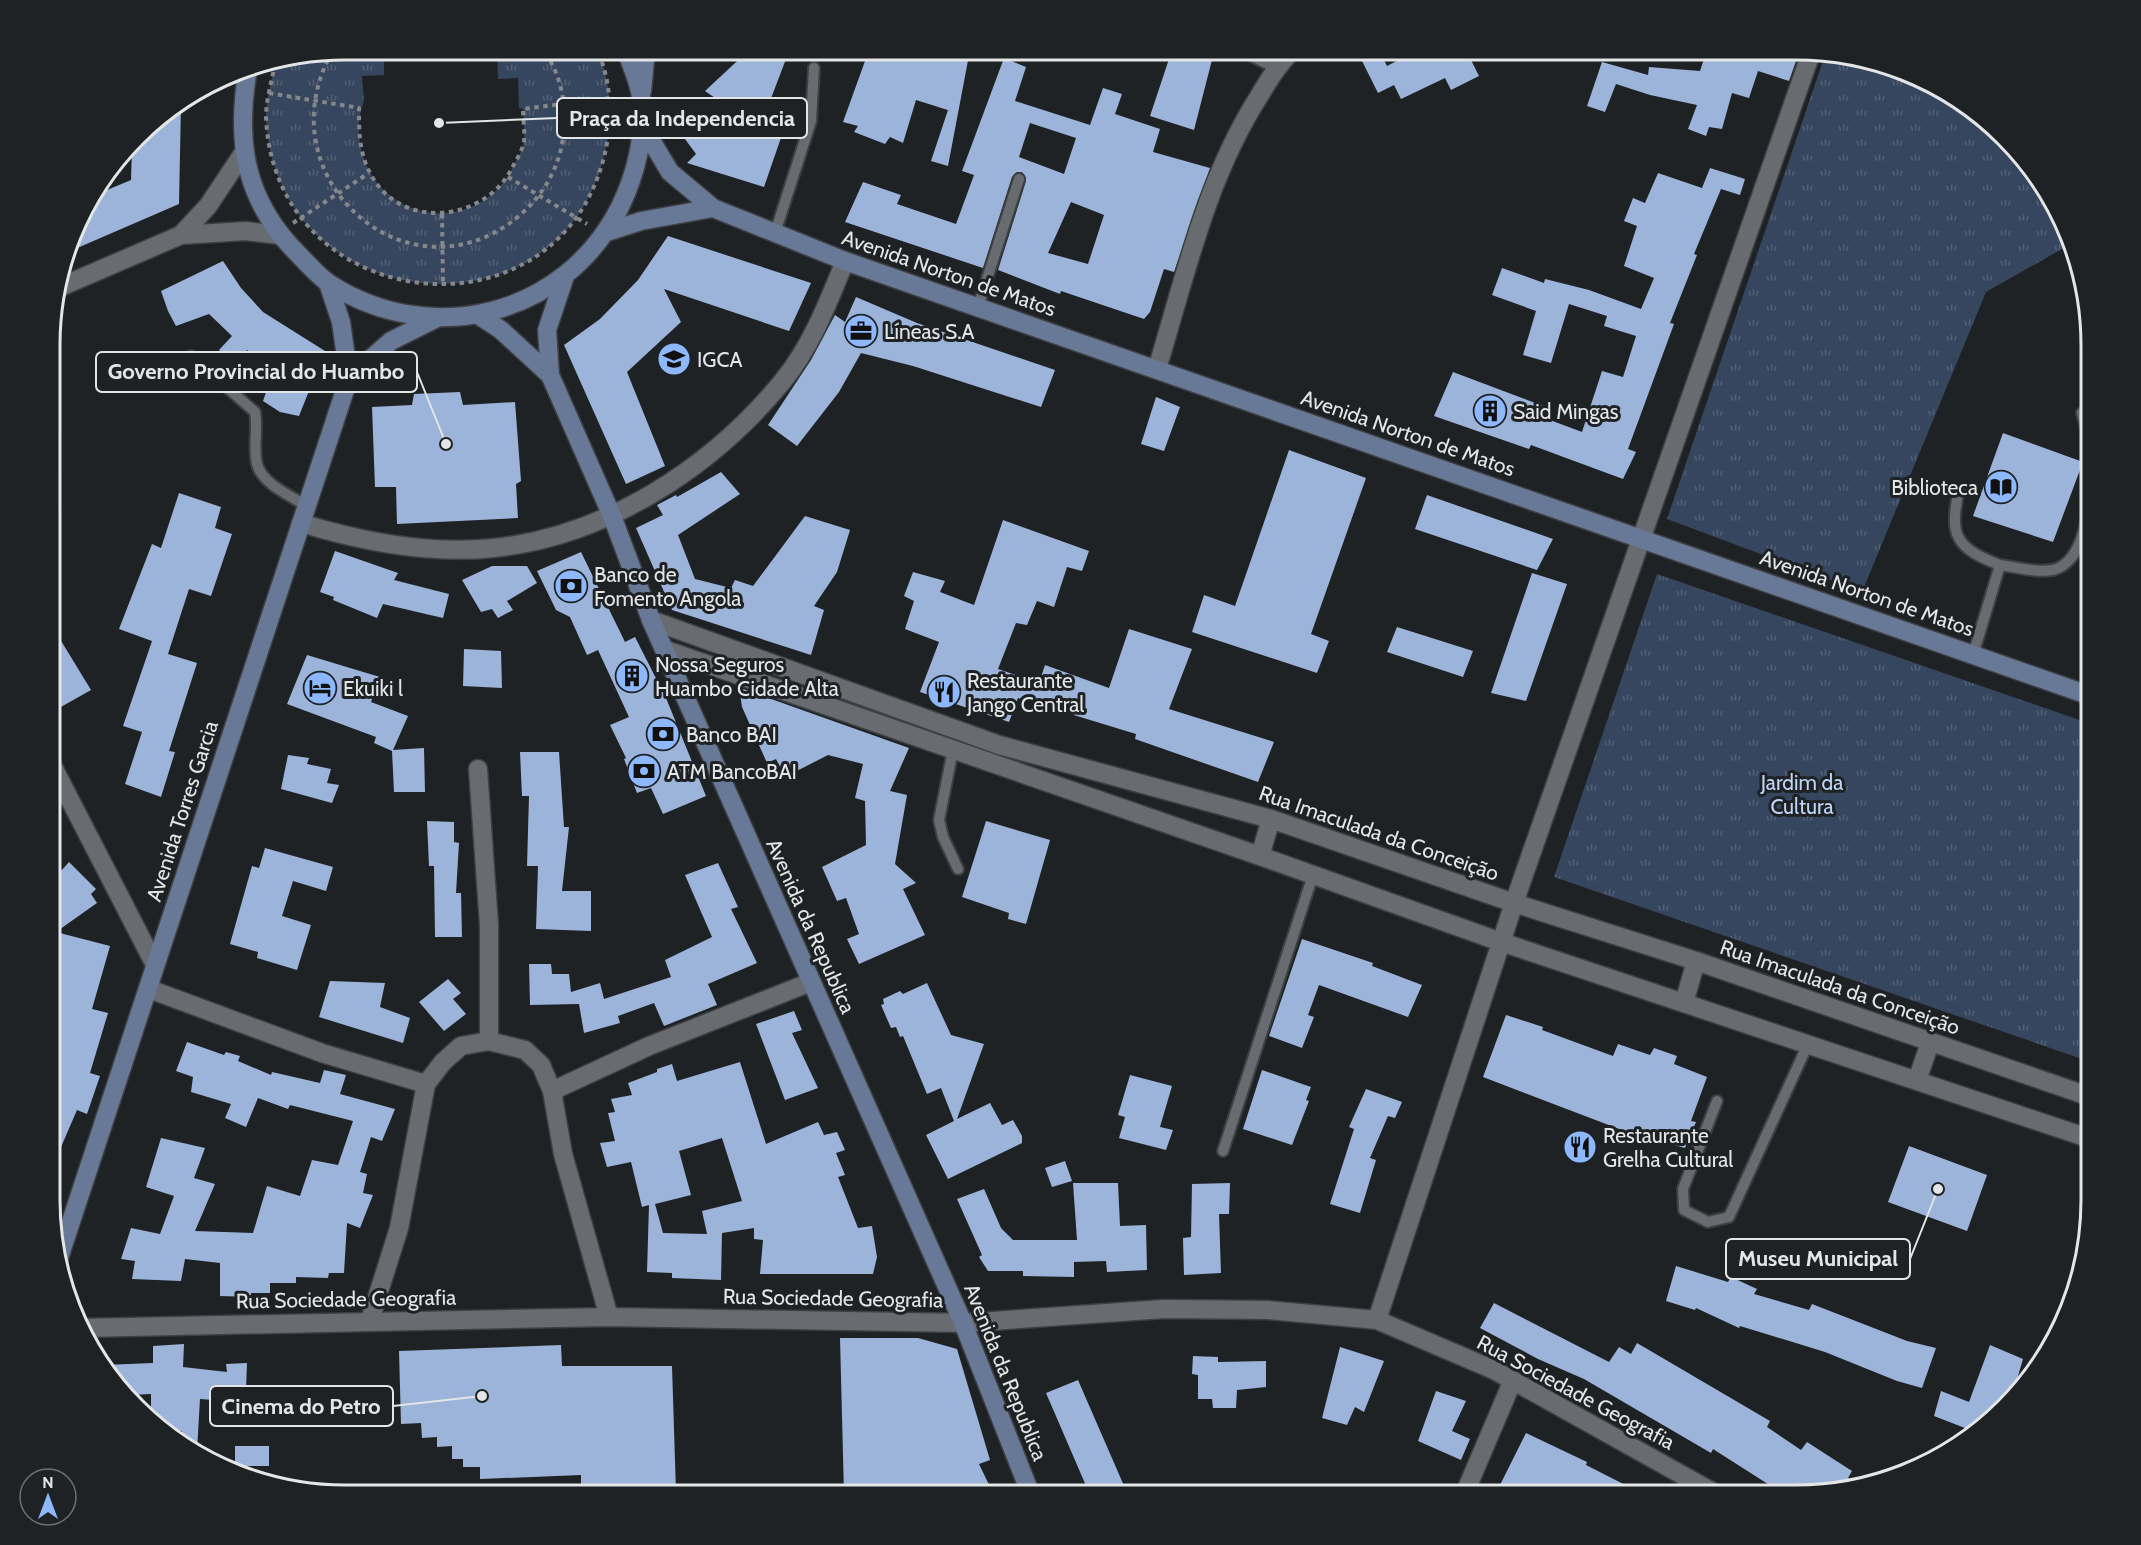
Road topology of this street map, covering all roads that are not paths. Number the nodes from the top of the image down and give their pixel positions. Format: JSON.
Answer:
{"nodes":[{"id":1,"x":629,"y":60,"type":"edge"},
{"id":2,"x":645,"y":60,"type":"edge"},
{"id":3,"x":1260,"y":60,"type":"edge"},
{"id":4,"x":1284,"y":60,"type":"edge"},
{"id":5,"x":1808,"y":61,"type":"edge"},
{"id":6,"x":814,"y":68,"type":"dead end"},
{"id":7,"x":1276,"y":68,"type":"junction"},
{"id":8,"x":246,"y":78,"type":"edge"},
{"id":9,"x":240,"y":81,"type":"edge"},
{"id":10,"x":641,"y":95,"type":"junction"},
{"id":11,"x":241,"y":108,"type":"junction"},
{"id":12,"x":643,"y":127,"type":"junction"},
{"id":13,"x":244,"y":152,"type":"junction"},
{"id":14,"x":1019,"y":179,"type":"dead end"},
{"id":15,"x":712,"y":208,"type":"junction"},
{"id":16,"x":607,"y":232,"type":"junction"},
{"id":17,"x":775,"y":233,"type":"junction"},
{"id":18,"x":181,"y":235,"type":"junction"},
{"id":19,"x":279,"y":235,"type":"junction"},
{"id":20,"x":845,"y":261,"type":"junction"},
{"id":21,"x":566,"y":276,"type":"junction"},
{"id":22,"x":328,"y":283,"type":"junction"},
{"id":23,"x":66,"y":284,"type":"edge"},
{"id":24,"x":978,"y":307,"type":"junction"},
{"id":25,"x":478,"y":315,"type":"junction"},
{"id":26,"x":437,"y":318,"type":"junction"},
{"id":27,"x":190,"y":356,"type":"dead end"},
{"id":28,"x":1157,"y":369,"type":"junction"},
{"id":29,"x":550,"y":375,"type":"junction"},
{"id":30,"x":350,"y":378,"type":"junction"},
{"id":31,"x":1959,"y":490,"type":"dead end"},
{"id":32,"x":304,"y":515,"type":"junction"},
{"id":33,"x":612,"y":516,"type":"junction"},
{"id":34,"x":2081,"y":536,"type":"edge"},
{"id":35,"x":1641,"y":538,"type":"junction"},
{"id":36,"x":2000,"y":565,"type":"junction"},
{"id":37,"x":651,"y":620,"type":"junction"},
{"id":38,"x":666,"y":650,"type":"junction"},
{"id":39,"x":1973,"y":655,"type":"junction"},
{"id":40,"x":2081,"y":693,"type":"edge"},
{"id":41,"x":953,"y":750,"type":"junction"},
{"id":42,"x":478,"y":770,"type":"dead end"},
{"id":43,"x":60,"y":781,"type":"edge"},
{"id":44,"x":1271,"y":819,"type":"junction"},
{"id":45,"x":1260,"y":856,"type":"junction"},
{"id":46,"x":958,"y":869,"type":"dead end"},
{"id":47,"x":1313,"y":875,"type":"junction"},
{"id":48,"x":1514,"y":903,"type":"junction"},
{"id":49,"x":1501,"y":942,"type":"junction"},
{"id":50,"x":1696,"y":961,"type":"junction"},
{"id":51,"x":154,"y":965,"type":"junction"},
{"id":52,"x":811,"y":982,"type":"junction"},
{"id":53,"x":149,"y":988,"type":"junction"},
{"id":54,"x":1684,"y":1003,"type":"junction"},
{"id":55,"x":489,"y":1041,"type":"junction"},
{"id":56,"x":1930,"y":1043,"type":"junction"},
{"id":57,"x":1808,"y":1044,"type":"junction"},
{"id":58,"x":1917,"y":1080,"type":"junction"},
{"id":59,"x":426,"y":1084,"type":"junction"},
{"id":60,"x":552,"y":1091,"type":"junction"},
{"id":61,"x":2081,"y":1094,"type":"edge"},
{"id":62,"x":1717,"y":1101,"type":"dead end"},
{"id":63,"x":2081,"y":1136,"type":"edge"},
{"id":64,"x":1223,"y":1151,"type":"dead end"},
{"id":65,"x":63,"y":1245,"type":"edge"},
{"id":66,"x":609,"y":1317,"type":"junction"},
{"id":67,"x":370,"y":1320,"type":"junction"},
{"id":68,"x":1377,"y":1320,"type":"junction"},
{"id":69,"x":963,"y":1323,"type":"junction"},
{"id":70,"x":90,"y":1328,"type":"edge"},
{"id":71,"x":1513,"y":1380,"type":"junction"},
{"id":72,"x":1027,"y":1485,"type":"edge"},
{"id":73,"x":1468,"y":1485,"type":"edge"},
{"id":74,"x":1699,"y":1485,"type":"edge"}],
"edges":[{"from":1,"to":10,"type":"main road"},
{"from":2,"to":10,"type":"main road"},
{"from":3,"to":7,"type":"lane"},
{"from":4,"to":7,"type":"street"},
{"from":5,"to":35,"type":"street"},
{"from":6,"to":17,"type":"lane"},
{"from":7,"to":28,"type":"street"},
{"from":8,"to":11,"type":"main road"},
{"from":9,"to":11,"type":"main road"},
{"from":10,"to":12,"type":"main road"},
{"from":11,"to":13,"type":"main road"},
{"from":12,"to":15,"type":"main road"},
{"from":12,"to":16,"type":"main road"},
{"from":13,"to":18,"type":"street"},
{"from":13,"to":19,"type":"main road"},
{"from":14,"to":24,"type":"lane"},
{"from":15,"to":16,"type":"main road"},
{"from":15,"to":17,"type":"main road","name":"Avenida Norton de Matos"},
{"from":16,"to":21,"type":"main road"},
{"from":17,"to":20,"type":"main road","name":"Avenida Norton de Matos"},
{"from":18,"to":19,"type":"street"},
{"from":18,"to":23,"type":"street"},
{"from":19,"to":22,"type":"main road"},
{"from":20,"to":24,"type":"main road","name":"Avenida Norton de Matos"},
{"from":20,"to":33,"type":"street"},
{"from":21,"to":25,"type":"main road"},
{"from":21,"to":29,"type":"main road"},
{"from":22,"to":26,"type":"main road"},
{"from":22,"to":30,"type":"main road"},
{"from":24,"to":28,"type":"main road","name":"Avenida Norton de Matos"},
{"from":25,"to":26,"type":"main road"},
{"from":25,"to":29,"type":"main road"},
{"from":26,"to":30,"type":"main road"},
{"from":27,"to":32,"type":"lane"},
{"from":28,"to":35,"type":"main road","name":"Avenida Norton de Matos"},
{"from":29,"to":33,"type":"main road","name":"Avenida da Republica"},
{"from":30,"to":32,"type":"main road","name":"Avenida Torres Garcia"},
{"from":31,"to":36,"type":"lane"},
{"from":32,"to":33,"type":"street"},
{"from":32,"to":51,"type":"main road","name":"Avenida Torres Garcia"},
{"from":33,"to":37,"type":"main road","name":"Avenida da Republica"},
{"from":34,"to":36,"type":"lane"},
{"from":35,"to":39,"type":"main road","name":"Avenida Norton de Matos"},
{"from":35,"to":48,"type":"street"},
{"from":36,"to":39,"type":"lane"},
{"from":37,"to":38,"type":"main road","name":"Avenida da Republica"},
{"from":37,"to":44,"type":"street","name":"Rua Imaculada da Conceição"},
{"from":38,"to":41,"type":"street"},
{"from":38,"to":52,"type":"main road","name":"Avenida da Republica"},
{"from":39,"to":40,"type":"main road","name":"Avenida Norton de Matos"},
{"from":41,"to":45,"type":"street"},
{"from":41,"to":46,"type":"lane"},
{"from":42,"to":55,"type":"street"},
{"from":43,"to":51,"type":"street"},
{"from":44,"to":45,"type":"street"},
{"from":44,"to":48,"type":"street","name":"Rua Imaculada da Conceição"},
{"from":45,"to":47,"type":"street"},
{"from":47,"to":49,"type":"street"},
{"from":47,"to":64,"type":"lane"},
{"from":48,"to":49,"type":"street"},
{"from":48,"to":50,"type":"street","name":"Rua Imaculada da Conceição"},
{"from":49,"to":54,"type":"street"},
{"from":49,"to":68,"type":"street"},
{"from":50,"to":54,"type":"street"},
{"from":50,"to":56,"type":"street","name":"Rua Imaculada da Conceição"},
{"from":51,"to":53,"type":"main road","name":"Avenida Torres Garcia"},
{"from":52,"to":60,"type":"street"},
{"from":52,"to":69,"type":"main road","name":"Avenida da Republica"},
{"from":53,"to":59,"type":"street"},
{"from":53,"to":65,"type":"main road","name":"Avenida Torres Garcia"},
{"from":54,"to":57,"type":"street"},
{"from":55,"to":59,"type":"street"},
{"from":55,"to":60,"type":"street"},
{"from":56,"to":58,"type":"street"},
{"from":56,"to":61,"type":"street","name":"Rua Imaculada da Conceição"},
{"from":57,"to":58,"type":"street"},
{"from":57,"to":62,"type":"lane"},
{"from":58,"to":63,"type":"street"},
{"from":59,"to":67,"type":"street"},
{"from":60,"to":66,"type":"street"},
{"from":66,"to":67,"type":"street","name":"Rua Sociedade Geografia"},
{"from":66,"to":69,"type":"street","name":"Rua Sociedade Geografia"},
{"from":67,"to":70,"type":"street","name":"Rua Sociedade Geografia"},
{"from":68,"to":69,"type":"street","name":"Rua Sociedade Geografia"},
{"from":68,"to":71,"type":"street","name":"Rua Sociedade Geografia"},
{"from":69,"to":72,"type":"main road","name":"Avenida da Republica"},
{"from":71,"to":73,"type":"street"},
{"from":71,"to":74,"type":"street","name":"Rua Sociedade Geografia"}]}
